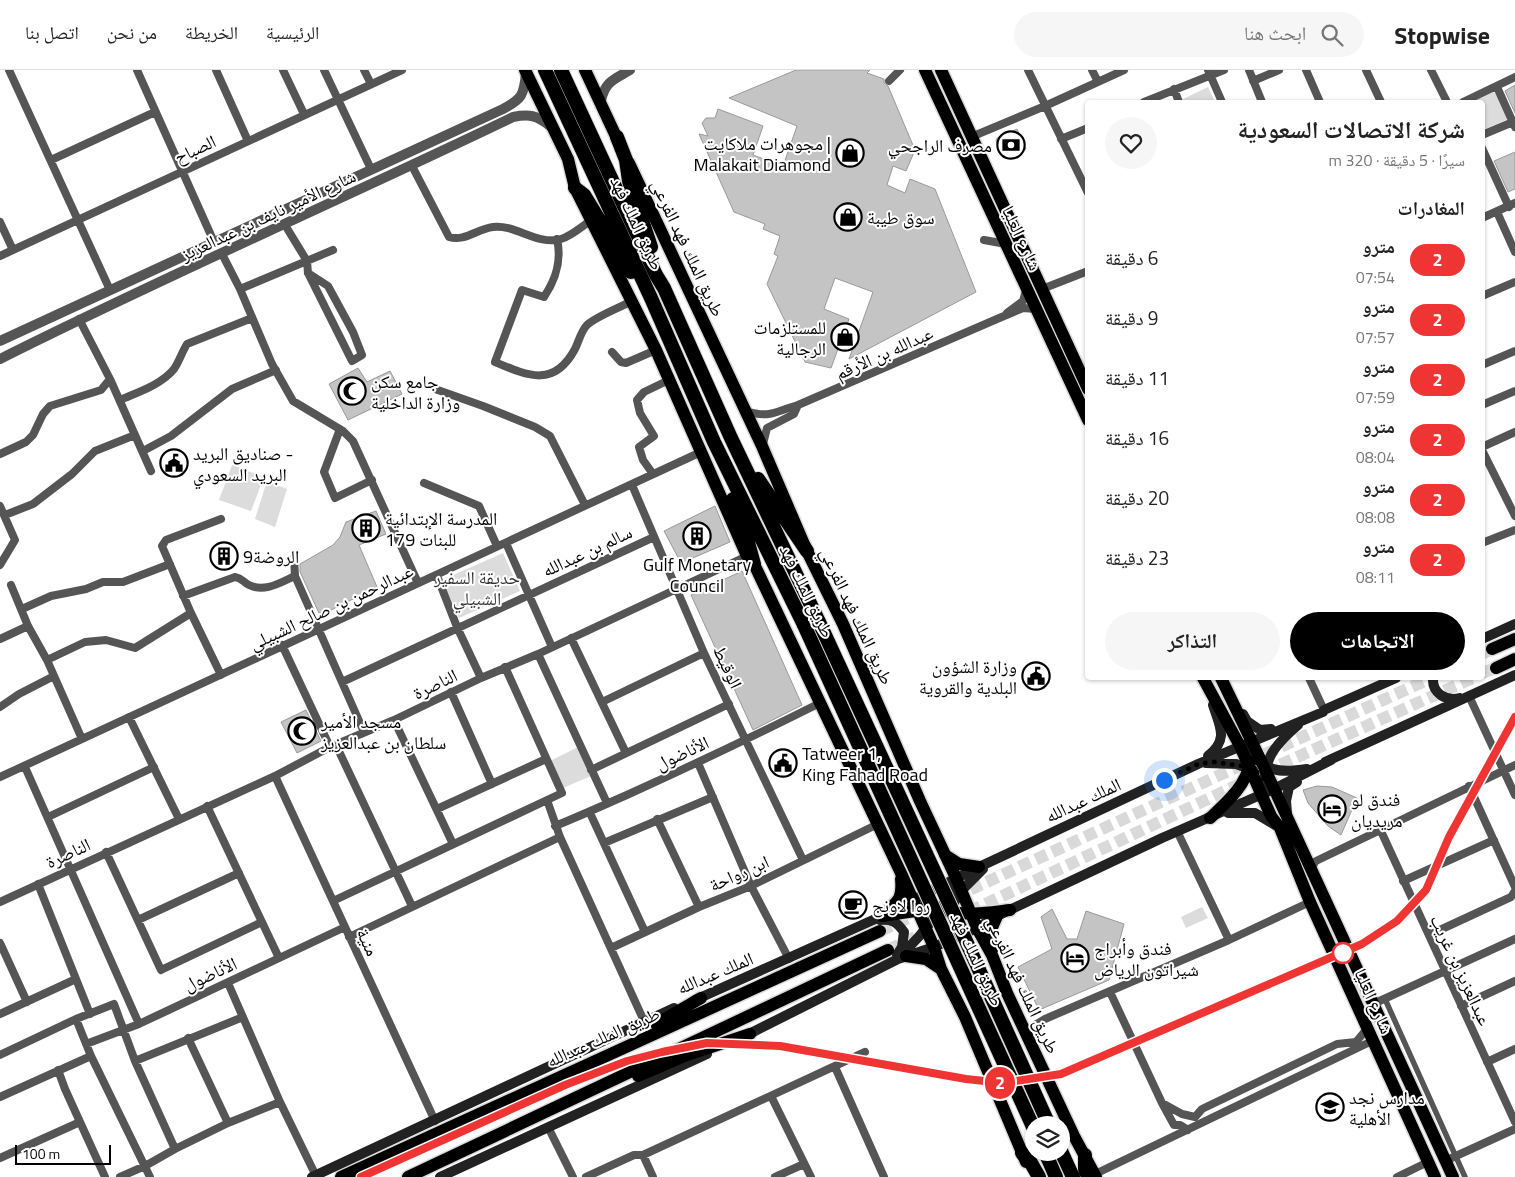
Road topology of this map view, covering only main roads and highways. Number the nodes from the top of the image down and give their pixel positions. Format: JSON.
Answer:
{"nodes":[{"id":1,"x":545,"y":70,"type":"edge"},
{"id":2,"x":560,"y":70,"type":"edge"},
{"id":3,"x":585,"y":70,"type":"edge"},
{"id":4,"x":925,"y":70,"type":"edge"},
{"id":5,"x":941,"y":70,"type":"edge"},
{"id":6,"x":526,"y":72,"type":"edge"},
{"id":7,"x":617,"y":138,"type":"junction"},
{"id":8,"x":575,"y":188,"type":"junction"},
{"id":9,"x":644,"y":282,"type":"junction"},
{"id":10,"x":664,"y":288,"type":"junction"},
{"id":11,"x":1085,"y":382,"type":"edge"},
{"id":12,"x":1085,"y":414,"type":"edge"},
{"id":13,"x":731,"y":438,"type":"junction"},
{"id":14,"x":717,"y":448,"type":"junction"},
{"id":15,"x":807,"y":550,"type":"junction"},
{"id":16,"x":750,"y":560,"type":"junction"},
{"id":17,"x":1515,"y":624,"type":"edge"},
{"id":18,"x":1485,"y":638,"type":"tunnel mouth"},
{"id":19,"x":1515,"y":638,"type":"edge"},
{"id":20,"x":1492,"y":650,"type":"tunnel mouth"},
{"id":21,"x":1515,"y":659,"type":"edge"},
{"id":22,"x":1496,"y":668,"type":"tunnel mouth"},
{"id":23,"x":1515,"y":675,"type":"edge"},
{"id":24,"x":1204,"y":680,"type":"edge"},
{"id":25,"x":1205,"y":680,"type":"edge"},
{"id":26,"x":1222,"y":680,"type":"edge"},
{"id":27,"x":1222,"y":680,"type":"edge"},
{"id":28,"x":1392,"y":680,"type":"edge"},
{"id":29,"x":1433,"y":680,"type":"edge"},
{"id":30,"x":1469,"y":696,"type":"junction"},
{"id":31,"x":1308,"y":718,"type":"junction"},
{"id":32,"x":1246,"y":743,"type":"junction"},
{"id":33,"x":1331,"y":760,"type":"junction"},
{"id":34,"x":1250,"y":761,"type":"junction"},
{"id":35,"x":1198,"y":764,"type":"junction"},
{"id":36,"x":1264,"y":773,"type":"junction"},
{"id":37,"x":1268,"y":792,"type":"junction"},
{"id":38,"x":920,"y":801,"type":"junction"},
{"id":39,"x":1210,"y":818,"type":"junction"},
{"id":40,"x":878,"y":824,"type":"junction"},
{"id":41,"x":1285,"y":826,"type":"junction"},
{"id":42,"x":945,"y":855,"type":"junction"},
{"id":43,"x":983,"y":866,"type":"junction"},
{"id":44,"x":900,"y":871,"type":"junction"},
{"id":45,"x":956,"y":878,"type":"junction"},
{"id":46,"x":961,"y":891,"type":"junction"},
{"id":47,"x":916,"y":903,"type":"junction"},
{"id":48,"x":1010,"y":910,"type":"junction"},
{"id":49,"x":943,"y":912,"type":"junction"},
{"id":50,"x":970,"y":914,"type":"junction"},
{"id":51,"x":997,"y":916,"type":"junction"},
{"id":52,"x":879,"y":922,"type":"junction"},
{"id":53,"x":976,"y":928,"type":"junction"},
{"id":54,"x":926,"y":931,"type":"junction"},
{"id":55,"x":934,"y":947,"type":"junction"},
{"id":56,"x":888,"y":950,"type":"tunnel mouth"},
{"id":57,"x":992,"y":955,"type":"junction"},
{"id":58,"x":898,"y":959,"type":"junction"},
{"id":59,"x":941,"y":970,"type":"junction"},
{"id":60,"x":1007,"y":993,"type":"junction"},
{"id":61,"x":701,"y":998,"type":"junction"},
{"id":62,"x":965,"y":1017,"type":"junction"},
{"id":63,"x":750,"y":1034,"type":"junction"},
{"id":64,"x":1369,"y":1035,"type":"junction"},
{"id":65,"x":1392,"y":1044,"type":"junction"},
{"id":66,"x":543,"y":1084,"type":"junction"},
{"id":67,"x":554,"y":1107,"type":"junction"},
{"id":68,"x":1028,"y":1116,"type":"edge"},
{"id":69,"x":1045,"y":1116,"type":"edge"},
{"id":70,"x":1022,"y":1153,"type":"junction"},
{"id":71,"x":1085,"y":1156,"type":"joint"},
{"id":72,"x":377,"y":1160,"type":"junction"},
{"id":73,"x":1049,"y":1161,"type":"edge"},
{"id":74,"x":1066,"y":1161,"type":"edge"},
{"id":75,"x":314,"y":1176,"type":"edge"},
{"id":76,"x":1093,"y":1176,"type":"edge"},
{"id":77,"x":330,"y":1177,"type":"edge"},
{"id":78,"x":341,"y":1177,"type":"edge"},
{"id":79,"x":408,"y":1177,"type":"edge"},
{"id":80,"x":440,"y":1177,"type":"edge"},
{"id":81,"x":1032,"y":1177,"type":"edge"},
{"id":82,"x":1039,"y":1177,"type":"edge"},
{"id":83,"x":1056,"y":1177,"type":"edge"},
{"id":84,"x":1073,"y":1177,"type":"edge"},
{"id":85,"x":1436,"y":1177,"type":"edge"},
{"id":86,"x":1453,"y":1177,"type":"edge"}],
"edges":[{"from":1,"to":9,"type":"highway","name":"طريق الملك فهد"},
{"from":2,"to":10,"type":"highway","name":"طريق الملك فهد"},
{"from":3,"to":7,"type":"main road","name":"طريق الملك فهد الفرعي"},
{"from":4,"to":12,"type":"main road","name":"شارع العليا"},
{"from":5,"to":11,"type":"main road","name":"شارع العليا"},
{"from":6,"to":8,"type":"main road"},
{"from":7,"to":10,"type":"highway"},
{"from":7,"to":15,"type":"main road","name":"طريق الملك فهد الفرعي"},
{"from":8,"to":9,"type":"highway"},
{"from":8,"to":16,"type":"main road"},
{"from":9,"to":14,"type":"highway","name":"طريق الملك فهد"},
{"from":10,"to":13,"type":"highway","name":"طريق الملك فهد"},
{"from":13,"to":15,"type":"highway"},
{"from":13,"to":69,"type":"highway","name":"طريق الملك فهد","bridge":true},
{"from":14,"to":16,"type":"highway"},
{"from":14,"to":68,"type":"highway","name":"طريق الملك فهد","bridge":true},
{"from":15,"to":38,"type":"main road","name":"طريق الملك فهد الفرعي"},
{"from":16,"to":40,"type":"main road"},
{"from":17,"to":18,"type":"main road"},
{"from":19,"to":20,"type":"main road"},
{"from":21,"to":22,"type":"main road"},
{"from":23,"to":30,"type":"main road"},
{"from":24,"to":35,"type":"main road"},
{"from":25,"to":32,"type":"main road","name":"شارع العليا"},
{"from":26,"to":31,"type":"main road"},
{"from":27,"to":32,"type":"main road","name":"شارع العليا"},
{"from":28,"to":31,"type":"main road"},
{"from":29,"to":30,"type":"main road"},
{"from":30,"to":33,"type":"main road"},
{"from":31,"to":32,"type":"main road"},
{"from":31,"to":36,"type":"main road"},
{"from":32,"to":34,"type":"main road","name":"شارع العليا"},
{"from":32,"to":35,"type":"main road"},
{"from":32,"to":36,"type":"main road","name":"شارع العليا"},
{"from":33,"to":36,"type":"main road"},
{"from":33,"to":37,"type":"main road"},
{"from":33,"to":41,"type":"main road"},
{"from":34,"to":35,"type":"main road"},
{"from":34,"to":36,"type":"main road"},
{"from":34,"to":37,"type":"main road","name":"شارع العليا"},
{"from":34,"to":39,"type":"main road"},
{"from":35,"to":43,"type":"main road","name":"الملك عبدالله"},
{"from":36,"to":37,"type":"main road","name":"شارع العليا"},
{"from":37,"to":39,"type":"main road"},
{"from":37,"to":41,"type":"main road","name":"شارع العليا"},
{"from":38,"to":40,"type":"main road"},
{"from":38,"to":42,"type":"main road","name":"طريق الملك فهد الفرعي"},
{"from":39,"to":41,"type":"main road"},
{"from":39,"to":48,"type":"main road"},
{"from":40,"to":44,"type":"main road"},
{"from":41,"to":64,"type":"main road","name":"شارع العليا"},
{"from":41,"to":65,"type":"main road","name":"شارع العليا"},
{"from":42,"to":43,"type":"main road"},
{"from":42,"to":45,"type":"main road","name":"طريق الملك فهد الفرعي"},
{"from":43,"to":45,"type":"main road","name":"الملك عبدالله"},
{"from":43,"to":46,"type":"main road"},
{"from":44,"to":47,"type":"main road"},
{"from":44,"to":52,"type":"main road"},
{"from":45,"to":46,"type":"main road","name":"طريق الملك فهد الفرعي"},
{"from":45,"to":47,"type":"main road","name":"الملك عبدالله"},
{"from":45,"to":49,"type":"main road"},
{"from":46,"to":49,"type":"main road"},
{"from":46,"to":50,"type":"main road","name":"طريق الملك فهد الفرعي"},
{"from":47,"to":49,"type":"main road"},
{"from":47,"to":52,"type":"main road"},
{"from":47,"to":54,"type":"main road"},
{"from":48,"to":50,"type":"main road"},
{"from":48,"to":51,"type":"main road"},
{"from":49,"to":50,"type":"main road"},
{"from":49,"to":53,"type":"main road"},
{"from":49,"to":54,"type":"main road"},
{"from":49,"to":55,"type":"main road"},
{"from":50,"to":53,"type":"main road","name":"طريق الملك فهد الفرعي"},
{"from":51,"to":53,"type":"main road"},
{"from":51,"to":57,"type":"main road"},
{"from":52,"to":58,"type":"main road"},
{"from":52,"to":61,"type":"main road","name":"الملك عبدالله"},
{"from":52,"to":66,"type":"main road","name":"طريق الملك عبدالله"},
{"from":53,"to":55,"type":"main road"},
{"from":53,"to":57,"type":"main road","name":"طريق الملك فهد الفرعي"},
{"from":54,"to":55,"type":"main road"},
{"from":54,"to":58,"type":"main road"},
{"from":55,"to":58,"type":"main road"},
{"from":55,"to":59,"type":"main road"},
{"from":56,"to":67,"type":"main road"},
{"from":57,"to":60,"type":"main road","name":"طريق الملك فهد الفرعي"},
{"from":58,"to":59,"type":"main road"},
{"from":58,"to":63,"type":"main road"},
{"from":59,"to":62,"type":"main road"},
{"from":60,"to":62,"type":"main road"},
{"from":60,"to":71,"type":"main road","name":"طريق الملك فهد الفرعي"},
{"from":61,"to":66,"type":"main road"},
{"from":61,"to":75,"type":"main road","name":"الملك عبدالله"},
{"from":62,"to":70,"type":"main road"},
{"from":63,"to":67,"type":"main road"},
{"from":63,"to":80,"type":"main road"},
{"from":64,"to":65,"type":"main road"},
{"from":64,"to":85,"type":"main road","name":"شارع العليا"},
{"from":65,"to":86,"type":"main road","name":"شارع العليا"},
{"from":66,"to":72,"type":"main road","name":"طريق الملك عبدالله"},
{"from":67,"to":79,"type":"main road"},
{"from":70,"to":81,"type":"main road"},
{"from":70,"to":82,"type":"highway"},
{"from":71,"to":76,"type":"highway"},
{"from":72,"to":77,"type":"main road"},
{"from":72,"to":78,"type":"main road","name":"طريق الملك عبدالله"},
{"from":73,"to":83,"type":"highway"},
{"from":74,"to":84,"type":"highway"}]}
